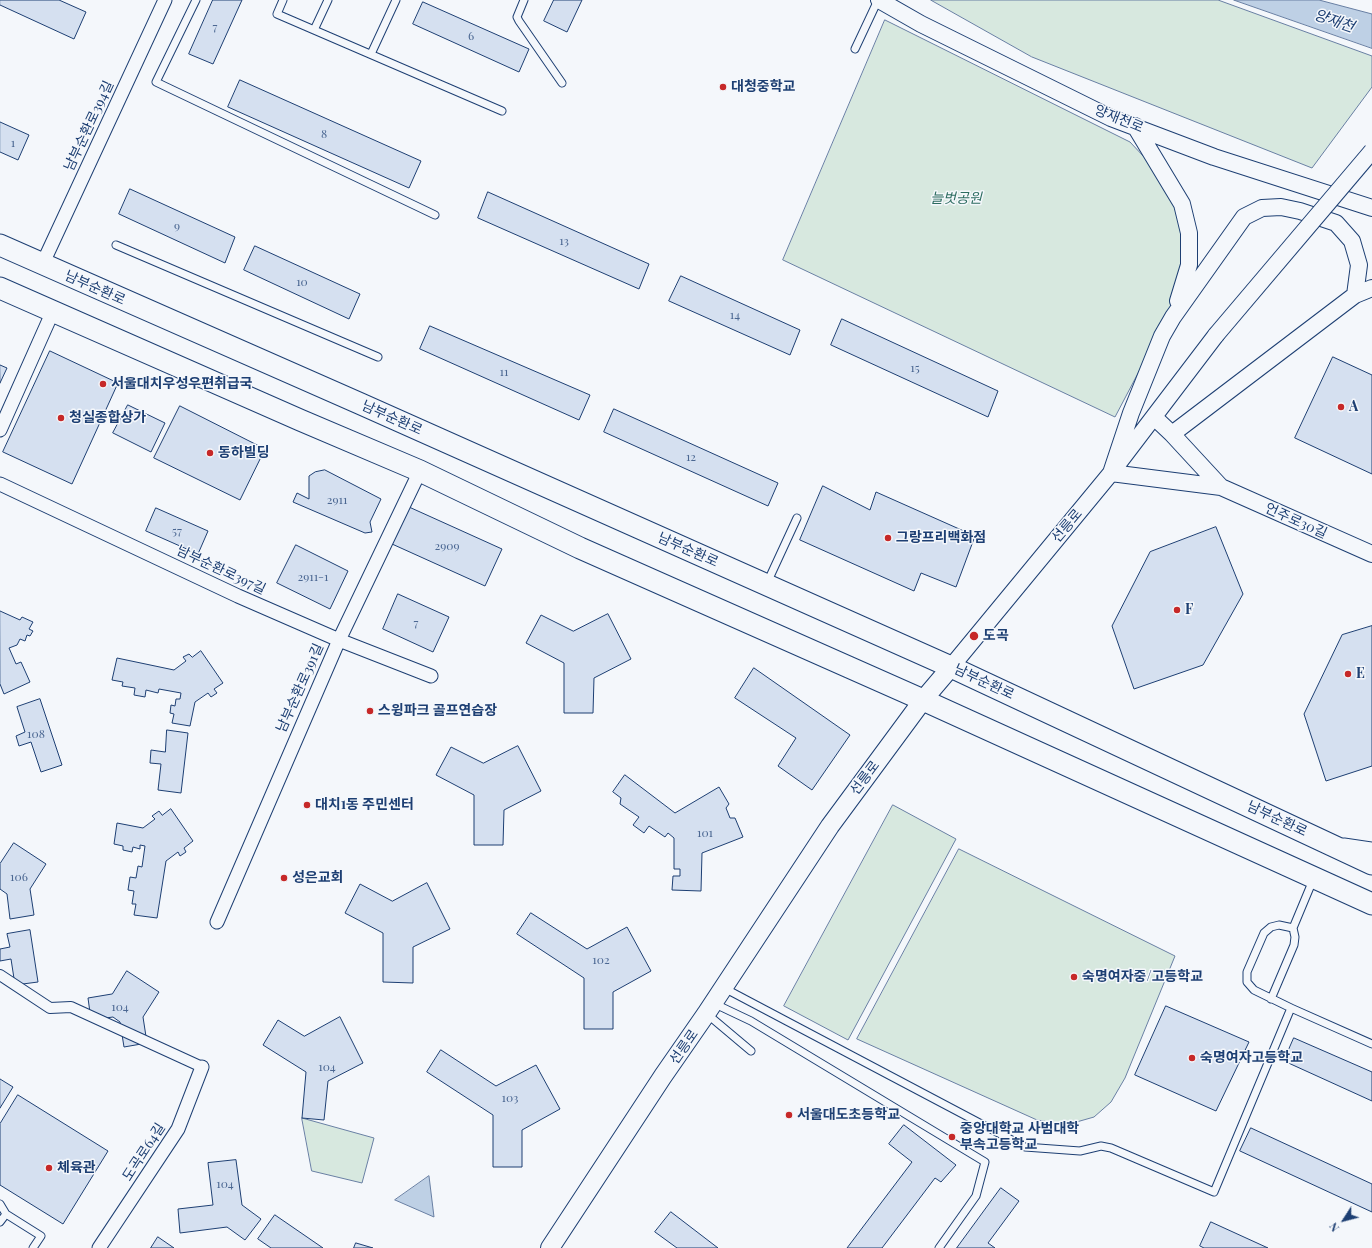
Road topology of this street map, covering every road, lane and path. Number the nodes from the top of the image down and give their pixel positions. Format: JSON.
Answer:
{"nodes":[{"id":1,"x":165,"y":0,"type":"edge"},
{"id":2,"x":196,"y":0,"type":"edge"},
{"id":3,"x":283,"y":0,"type":"edge"},
{"id":4,"x":328,"y":0,"type":"edge"},
{"id":5,"x":396,"y":0,"type":"edge"},
{"id":6,"x":524,"y":0,"type":"edge"},
{"id":7,"x":878,"y":0,"type":"edge"},
{"id":8,"x":314,"y":30,"type":"junction"},
{"id":9,"x":855,"y":49,"type":"dead end"},
{"id":10,"x":371,"y":54,"type":"junction"},
{"id":11,"x":562,"y":83,"type":"dead end"},
{"id":12,"x":502,"y":111,"type":"dead end"},
{"id":13,"x":1135,"y":126,"type":"junction"},
{"id":14,"x":1372,"y":151,"type":"edge"},
{"id":15,"x":1372,"y":208,"type":"edge"},
{"id":16,"x":435,"y":216,"type":"dead end"},
{"id":17,"x":116,"y":245,"type":"dead end"},
{"id":18,"x":1,"y":246,"type":"edge"},
{"id":19,"x":42,"y":265,"type":"junction"},
{"id":20,"x":0,"y":288,"type":"edge"},
{"id":21,"x":1372,"y":288,"type":"edge"},
{"id":22,"x":1355,"y":295,"type":"junction"},
{"id":23,"x":53,"y":312,"type":"junction"},
{"id":24,"x":1173,"y":317,"type":"junction"},
{"id":25,"x":378,"y":357,"type":"dead end"},
{"id":26,"x":1154,"y":417,"type":"junction"},
{"id":27,"x":0,"y":430,"type":"edge"},
{"id":28,"x":1172,"y":434,"type":"junction"},
{"id":29,"x":420,"y":471,"type":"junction"},
{"id":30,"x":1111,"y":473,"type":"junction"},
{"id":31,"x":0,"y":484,"type":"edge"},
{"id":32,"x":1221,"y":487,"type":"junction"},
{"id":33,"x":797,"y":518,"type":"dead end"},
{"id":34,"x":1372,"y":554,"type":"edge"},
{"id":35,"x":766,"y":584,"type":"junction"},
{"id":36,"x":339,"y":640,"type":"junction"},
{"id":37,"x":950,"y":667,"type":"junction"},
{"id":38,"x":431,"y":676,"type":"dead end"},
{"id":39,"x":923,"y":700,"type":"junction"},
{"id":40,"x":1329,"y":844,"type":"junction"},
{"id":41,"x":1372,"y":849,"type":"edge"},
{"id":42,"x":1372,"y":864,"type":"edge"},
{"id":43,"x":1314,"y":878,"type":"junction"},
{"id":44,"x":1372,"y":904,"type":"edge"},
{"id":45,"x":217,"y":922,"type":"dead end"},
{"id":46,"x":1293,"y":928,"type":"junction"},
{"id":47,"x":0,"y":975,"type":"edge"},
{"id":48,"x":723,"y":987,"type":"junction"},
{"id":49,"x":1271,"y":999,"type":"junction"},
{"id":50,"x":710,"y":1008,"type":"junction"},
{"id":51,"x":1291,"y":1008,"type":"junction"},
{"id":52,"x":1372,"y":1044,"type":"edge"},
{"id":53,"x":751,"y":1051,"type":"dead end"},
{"id":54,"x":202,"y":1067,"type":"joint"},
{"id":55,"x":0,"y":1204,"type":"edge"},
{"id":56,"x":6,"y":1214,"type":"junction"},
{"id":57,"x":0,"y":1222,"type":"edge"},
{"id":58,"x":33,"y":1248,"type":"edge"},
{"id":59,"x":100,"y":1248,"type":"edge"},
{"id":60,"x":550,"y":1248,"type":"edge"},
{"id":61,"x":939,"y":1248,"type":"edge"}],
"edges":[{"from":1,"to":19,"type":"street","name":"남부순환로394길"},
{"from":2,"to":16,"type":"lane"},
{"from":3,"to":8,"type":"lane"},
{"from":4,"to":8,"type":"lane"},
{"from":5,"to":10,"type":"lane"},
{"from":6,"to":11,"type":"lane"},
{"from":7,"to":9,"type":"lane"},
{"from":7,"to":13,"type":"street","name":"양재천로"},
{"from":8,"to":10,"type":"lane"},
{"from":10,"to":12,"type":"lane"},
{"from":13,"to":15,"type":"street","name":"양재천로"},
{"from":13,"to":24,"type":"street"},
{"from":14,"to":26,"type":"street","name":"선릉로","bridge":true},
{"from":17,"to":25,"type":"lane"},
{"from":18,"to":19,"type":"main road","name":"남부순환로"},
{"from":19,"to":35,"type":"main road","name":"남부순환로"},
{"from":20,"to":23,"type":"main road"},
{"from":21,"to":22,"type":"street"},
{"from":22,"to":24,"type":"street"},
{"from":22,"to":28,"type":"street"},
{"from":23,"to":27,"type":"street"},
{"from":23,"to":29,"type":"main road"},
{"from":24,"to":30,"type":"street"},
{"from":26,"to":28,"type":"street"},
{"from":26,"to":30,"type":"street","name":"선릉로"},
{"from":28,"to":32,"type":"street"},
{"from":29,"to":36,"type":"street","name":"남부순환로391길"},
{"from":29,"to":39,"type":"main road"},
{"from":30,"to":32,"type":"street"},
{"from":30,"to":37,"type":"street","name":"선릉로"},
{"from":31,"to":36,"type":"street","name":"남부순환로397길"},
{"from":32,"to":34,"type":"street","name":"언주로30길"},
{"from":33,"to":35,"type":"lane"},
{"from":35,"to":37,"type":"main road","name":"남부순환로"},
{"from":36,"to":38,"type":"street","name":"남부순환로397길"},
{"from":36,"to":45,"type":"street","name":"남부순환로391길"},
{"from":37,"to":39,"type":"main road","name":"선릉로"},
{"from":37,"to":40,"type":"main road","name":"남부순환로"},
{"from":39,"to":43,"type":"main road"},
{"from":39,"to":48,"type":"main road","name":"선릉로"},
{"from":40,"to":41,"type":"street"},
{"from":40,"to":42,"type":"main road","name":"남부순환로"},
{"from":43,"to":44,"type":"main road"},
{"from":43,"to":46,"type":"lane"},
{"from":46,"to":49,"type":"lane"},
{"from":46,"to":49,"type":"lane"},
{"from":47,"to":54,"type":"street"},
{"from":48,"to":50,"type":"main road","name":"선릉로"},
{"from":48,"to":51,"type":"lane"},
{"from":49,"to":51,"type":"lane"},
{"from":50,"to":53,"type":"lane"},
{"from":50,"to":60,"type":"main road","name":"선릉로"},
{"from":50,"to":61,"type":"lane"},
{"from":51,"to":52,"type":"lane"},
{"from":54,"to":59,"type":"street","name":"도곡로64길"},
{"from":55,"to":56,"type":"lane"},
{"from":56,"to":57,"type":"lane"},
{"from":56,"to":58,"type":"lane"}]}
